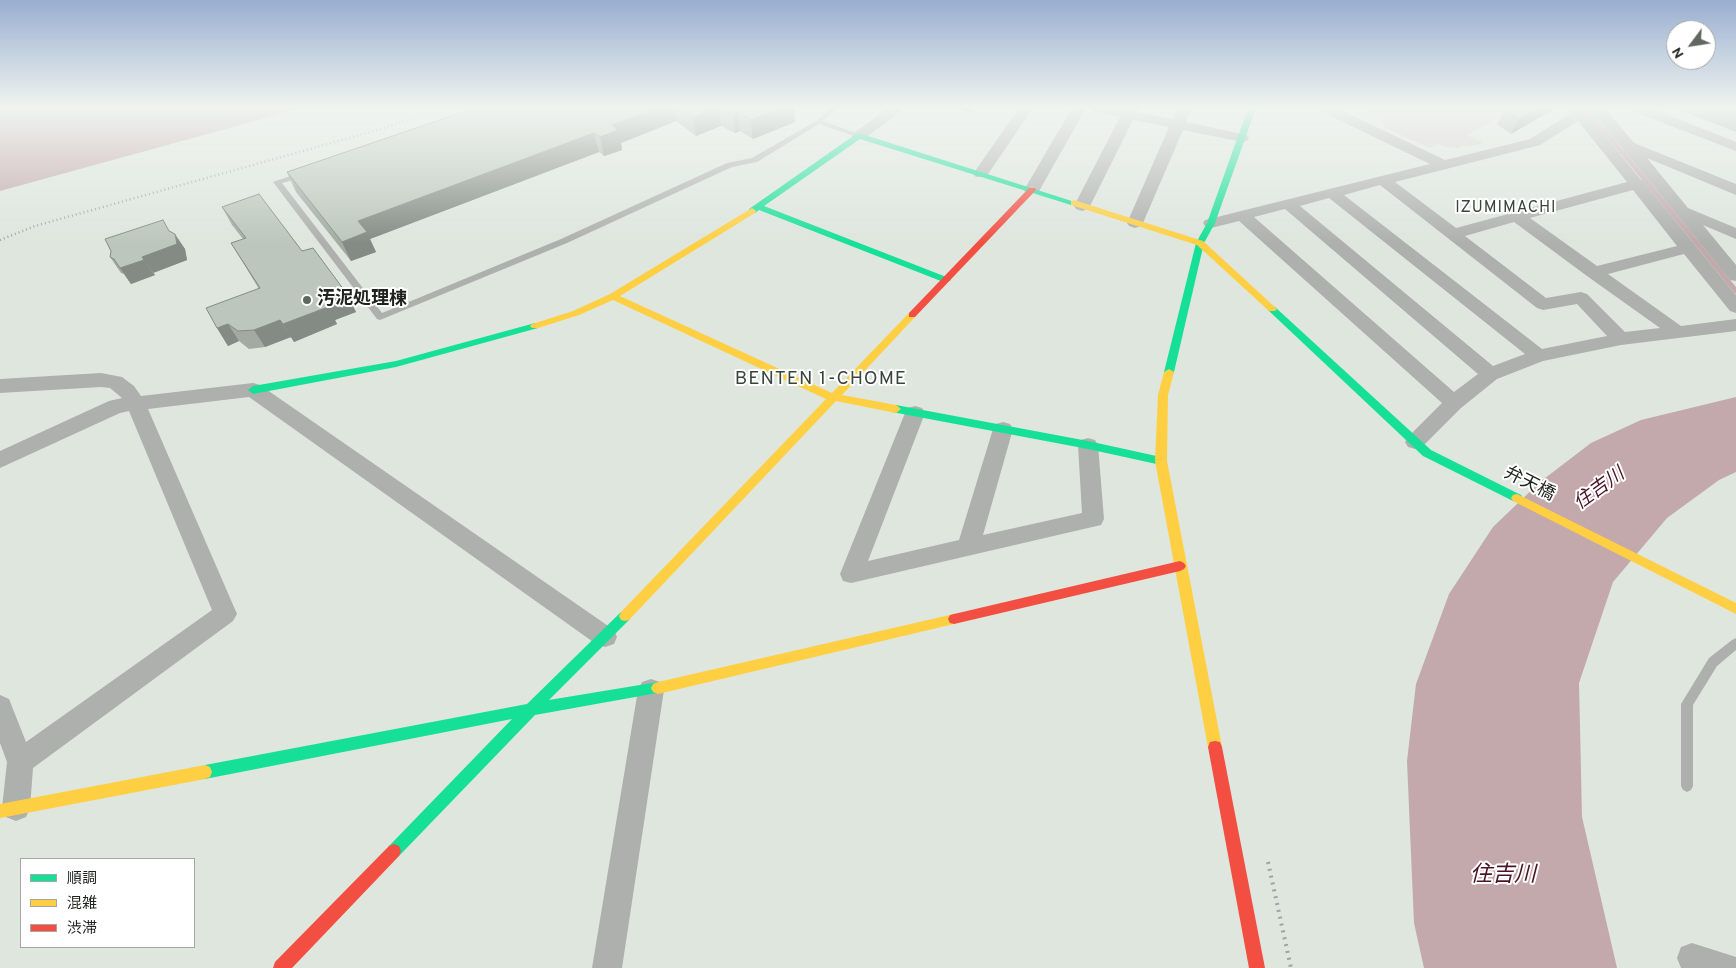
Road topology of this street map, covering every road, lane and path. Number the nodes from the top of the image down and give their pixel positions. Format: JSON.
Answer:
{"nodes":[{"id":1,"x":295,"y":153,"type":"edge"},
{"id":2,"x":765,"y":153,"type":"edge"},
{"id":3,"x":835,"y":153,"type":"edge"},
{"id":4,"x":914,"y":153,"type":"edge"},
{"id":5,"x":995,"y":153,"type":"edge"},
{"id":6,"x":1053,"y":153,"type":"edge"},
{"id":7,"x":1109,"y":153,"type":"edge"},
{"id":8,"x":1166,"y":153,"type":"edge"},
{"id":9,"x":1236,"y":153,"type":"edge"},
{"id":10,"x":1419,"y":153,"type":"edge"},
{"id":11,"x":1491,"y":153,"type":"edge"},
{"id":12,"x":1615,"y":153,"type":"edge"},
{"id":13,"x":1634,"y":153,"type":"edge"},
{"id":14,"x":1646,"y":153,"type":"edge"},
{"id":15,"x":1444,"y":165,"type":"junction"},
{"id":16,"x":315,"y":171,"type":"edge"},
{"id":17,"x":981,"y":174,"type":"junction"},
{"id":18,"x":1383,"y":180,"type":"junction"},
{"id":19,"x":1637,"y":184,"type":"junction"},
{"id":20,"x":1032,"y":190,"type":"junction"},
{"id":21,"x":1736,"y":190,"type":"edge"},
{"id":22,"x":1332,"y":193,"type":"junction"},
{"id":23,"x":1288,"y":204,"type":"junction"},
{"id":24,"x":1082,"y":206,"type":"junction"},
{"id":25,"x":759,"y":207,"type":"junction"},
{"id":26,"x":1682,"y":210,"type":"junction"},
{"id":27,"x":1242,"y":215,"type":"junction"},
{"id":28,"x":1516,"y":216,"type":"junction"},
{"id":29,"x":1135,"y":223,"type":"junction"},
{"id":30,"x":1211,"y":223,"type":"junction"},
{"id":31,"x":1453,"y":234,"type":"junction"},
{"id":32,"x":1736,"y":234,"type":"edge"},
{"id":33,"x":0,"y":240,"type":"edge"},
{"id":34,"x":1200,"y":243,"type":"junction"},
{"id":35,"x":1688,"y":248,"type":"junction"},
{"id":36,"x":1593,"y":272,"type":"junction"},
{"id":37,"x":1736,"y":276,"type":"edge"},
{"id":38,"x":946,"y":280,"type":"junction"},
{"id":39,"x":613,"y":296,"type":"junction"},
{"id":40,"x":1736,"y":307,"type":"edge"},
{"id":41,"x":1736,"y":325,"type":"edge"},
{"id":42,"x":1676,"y":331,"type":"junction"},
{"id":43,"x":1621,"y":339,"type":"junction"},
{"id":44,"x":1539,"y":356,"type":"junction"},
{"id":45,"x":1490,"y":374,"type":"junction"},
{"id":46,"x":0,"y":386,"type":"edge"},
{"id":47,"x":253,"y":390,"type":"junction"},
{"id":48,"x":832,"y":397,"type":"junction"},
{"id":49,"x":1454,"y":403,"type":"junction"},
{"id":50,"x":135,"y":404,"type":"junction"},
{"id":51,"x":915,"y":413,"type":"junction"},
{"id":52,"x":1002,"y":429,"type":"junction"},
{"id":53,"x":1088,"y":445,"type":"junction"},
{"id":54,"x":1421,"y":448,"type":"junction"},
{"id":55,"x":0,"y":460,"type":"edge"},
{"id":56,"x":1161,"y":461,"type":"junction"},
{"id":57,"x":968,"y":548,"type":"junction"},
{"id":58,"x":1180,"y":566,"type":"junction"},
{"id":59,"x":1736,"y":609,"type":"edge"},
{"id":60,"x":604,"y":637,"type":"junction"},
{"id":61,"x":1736,"y":643,"type":"edge"},
{"id":62,"x":651,"y":690,"type":"junction"},
{"id":63,"x":0,"y":707,"type":"edge"},
{"id":64,"x":532,"y":709,"type":"junction"},
{"id":65,"x":20,"y":762,"type":"junction"},
{"id":66,"x":1687,"y":786,"type":"dead end"},
{"id":67,"x":8,"y":810,"type":"edge"},
{"id":68,"x":1266,"y":853,"type":"dead end"},
{"id":69,"x":281,"y":968,"type":"edge"},
{"id":70,"x":607,"y":968,"type":"edge"},
{"id":71,"x":1257,"y":968,"type":"edge"},
{"id":72,"x":1291,"y":968,"type":"edge"},
{"id":73,"x":1696,"y":968,"type":"edge"},
{"id":74,"x":1725,"y":968,"type":"edge"}],
"edges":[{"from":1,"to":33,"type":"path"},
{"from":2,"to":16,"type":"lane"},
{"from":3,"to":25,"type":"street"},
{"from":4,"to":17,"type":"street"},
{"from":5,"to":17,"type":"street"},
{"from":6,"to":20,"type":"street"},
{"from":7,"to":24,"type":"street"},
{"from":8,"to":29,"type":"street"},
{"from":9,"to":30,"type":"street"},
{"from":10,"to":15,"type":"street"},
{"from":11,"to":15,"type":"street"},
{"from":12,"to":19,"type":"street"},
{"from":13,"to":26,"type":"street"},
{"from":14,"to":21,"type":"street"},
{"from":15,"to":18,"type":"street"},
{"from":17,"to":20,"type":"street"},
{"from":18,"to":22,"type":"street"},
{"from":18,"to":31,"type":"street"},
{"from":19,"to":28,"type":"street"},
{"from":19,"to":35,"type":"street"},
{"from":20,"to":24,"type":"street"},
{"from":20,"to":38,"type":"street"},
{"from":22,"to":23,"type":"street"},
{"from":22,"to":44,"type":"street"},
{"from":23,"to":27,"type":"street"},
{"from":23,"to":45,"type":"street"},
{"from":24,"to":29,"type":"street"},
{"from":25,"to":38,"type":"street"},
{"from":25,"to":39,"type":"street"},
{"from":26,"to":32,"type":"street"},
{"from":26,"to":37,"type":"street"},
{"from":27,"to":30,"type":"street"},
{"from":27,"to":49,"type":"street"},
{"from":28,"to":31,"type":"street"},
{"from":28,"to":36,"type":"street"},
{"from":29,"to":34,"type":"street"},
{"from":30,"to":34,"type":"street"},
{"from":31,"to":43,"type":"street"},
{"from":34,"to":54,"type":"street","name":"弁天橋"},
{"from":34,"to":56,"type":"street"},
{"from":35,"to":36,"type":"street"},
{"from":35,"to":40,"type":"street"},
{"from":36,"to":42,"type":"street"},
{"from":38,"to":48,"type":"street"},
{"from":39,"to":47,"type":"street"},
{"from":39,"to":48,"type":"street"},
{"from":41,"to":42,"type":"street"},
{"from":42,"to":43,"type":"street"},
{"from":43,"to":44,"type":"street"},
{"from":44,"to":45,"type":"street"},
{"from":45,"to":49,"type":"street"},
{"from":46,"to":50,"type":"street"},
{"from":47,"to":50,"type":"street"},
{"from":47,"to":60,"type":"street"},
{"from":48,"to":51,"type":"street"},
{"from":48,"to":60,"type":"street"},
{"from":49,"to":54,"type":"street"},
{"from":50,"to":55,"type":"street"},
{"from":50,"to":65,"type":"street"},
{"from":51,"to":52,"type":"street"},
{"from":51,"to":57,"type":"street"},
{"from":52,"to":53,"type":"street"},
{"from":52,"to":57,"type":"street"},
{"from":53,"to":56,"type":"street"},
{"from":53,"to":57,"type":"street"},
{"from":54,"to":59,"type":"street","name":"弁天橋"},
{"from":56,"to":58,"type":"street"},
{"from":58,"to":62,"type":"street"},
{"from":58,"to":71,"type":"street"},
{"from":60,"to":64,"type":"street"},
{"from":61,"to":66,"type":"lane"},
{"from":62,"to":64,"type":"street"},
{"from":62,"to":70,"type":"street"},
{"from":63,"to":65,"type":"street"},
{"from":64,"to":67,"type":"street"},
{"from":64,"to":69,"type":"street"},
{"from":65,"to":67,"type":"street"},
{"from":68,"to":72,"type":"path"},
{"from":73,"to":74,"type":"street"}]}
